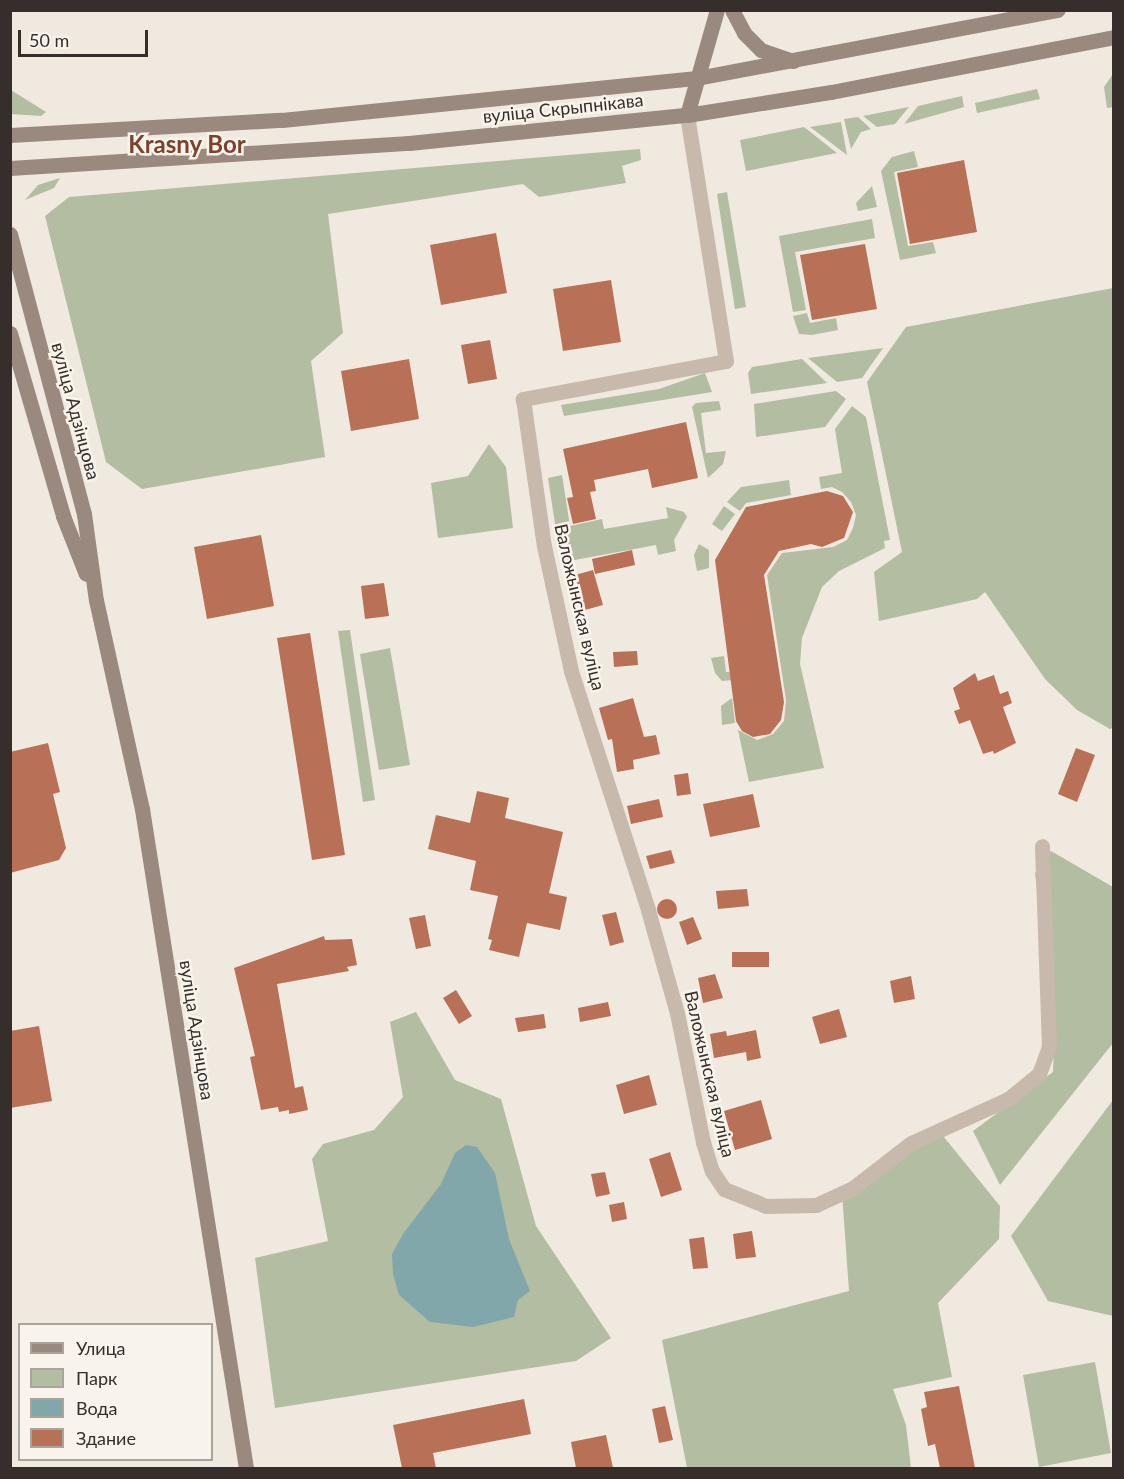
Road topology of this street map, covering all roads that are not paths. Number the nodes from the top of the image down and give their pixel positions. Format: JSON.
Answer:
{"nodes":[{"id":1,"x":717,"y":10,"type":"edge"},
{"id":2,"x":732,"y":10,"type":"edge"},
{"id":3,"x":1058,"y":10,"type":"edge"},
{"id":4,"x":1113,"y":37,"type":"edge"},
{"id":5,"x":793,"y":61,"type":"junction"},
{"id":6,"x":697,"y":78,"type":"junction"},
{"id":7,"x":687,"y":115,"type":"junction"},
{"id":8,"x":10,"y":135,"type":"edge"},
{"id":9,"x":10,"y":168,"type":"edge"},
{"id":10,"x":10,"y":234,"type":"edge"},
{"id":11,"x":10,"y":333,"type":"edge"},
{"id":12,"x":96,"y":600,"type":"junction"},
{"id":13,"x":1042,"y":846,"type":"dead end"},
{"id":14,"x":246,"y":1468,"type":"edge"}],
"edges":[{"from":1,"to":6,"type":"main road"},
{"from":2,"to":5,"type":"main road"},
{"from":3,"to":5,"type":"main road","name":"вуліца Скрыпнікава"},
{"from":4,"to":7,"type":"main road","name":"вуліца Скрыпнікава"},
{"from":5,"to":6,"type":"main road","name":"вуліца Скрыпнікава"},
{"from":6,"to":7,"type":"main road"},
{"from":6,"to":8,"type":"main road","name":"вуліца Скрыпнікава"},
{"from":7,"to":9,"type":"main road","name":"вуліца Скрыпнікава"},
{"from":7,"to":13,"type":"street","name":"Валожынская вуліца"},
{"from":10,"to":12,"type":"main road","name":"вуліца Адзінцова"},
{"from":11,"to":12,"type":"main road","name":"вуліца Адзінцова"},
{"from":12,"to":14,"type":"main road","name":"вуліца Адзінцова"}]}
